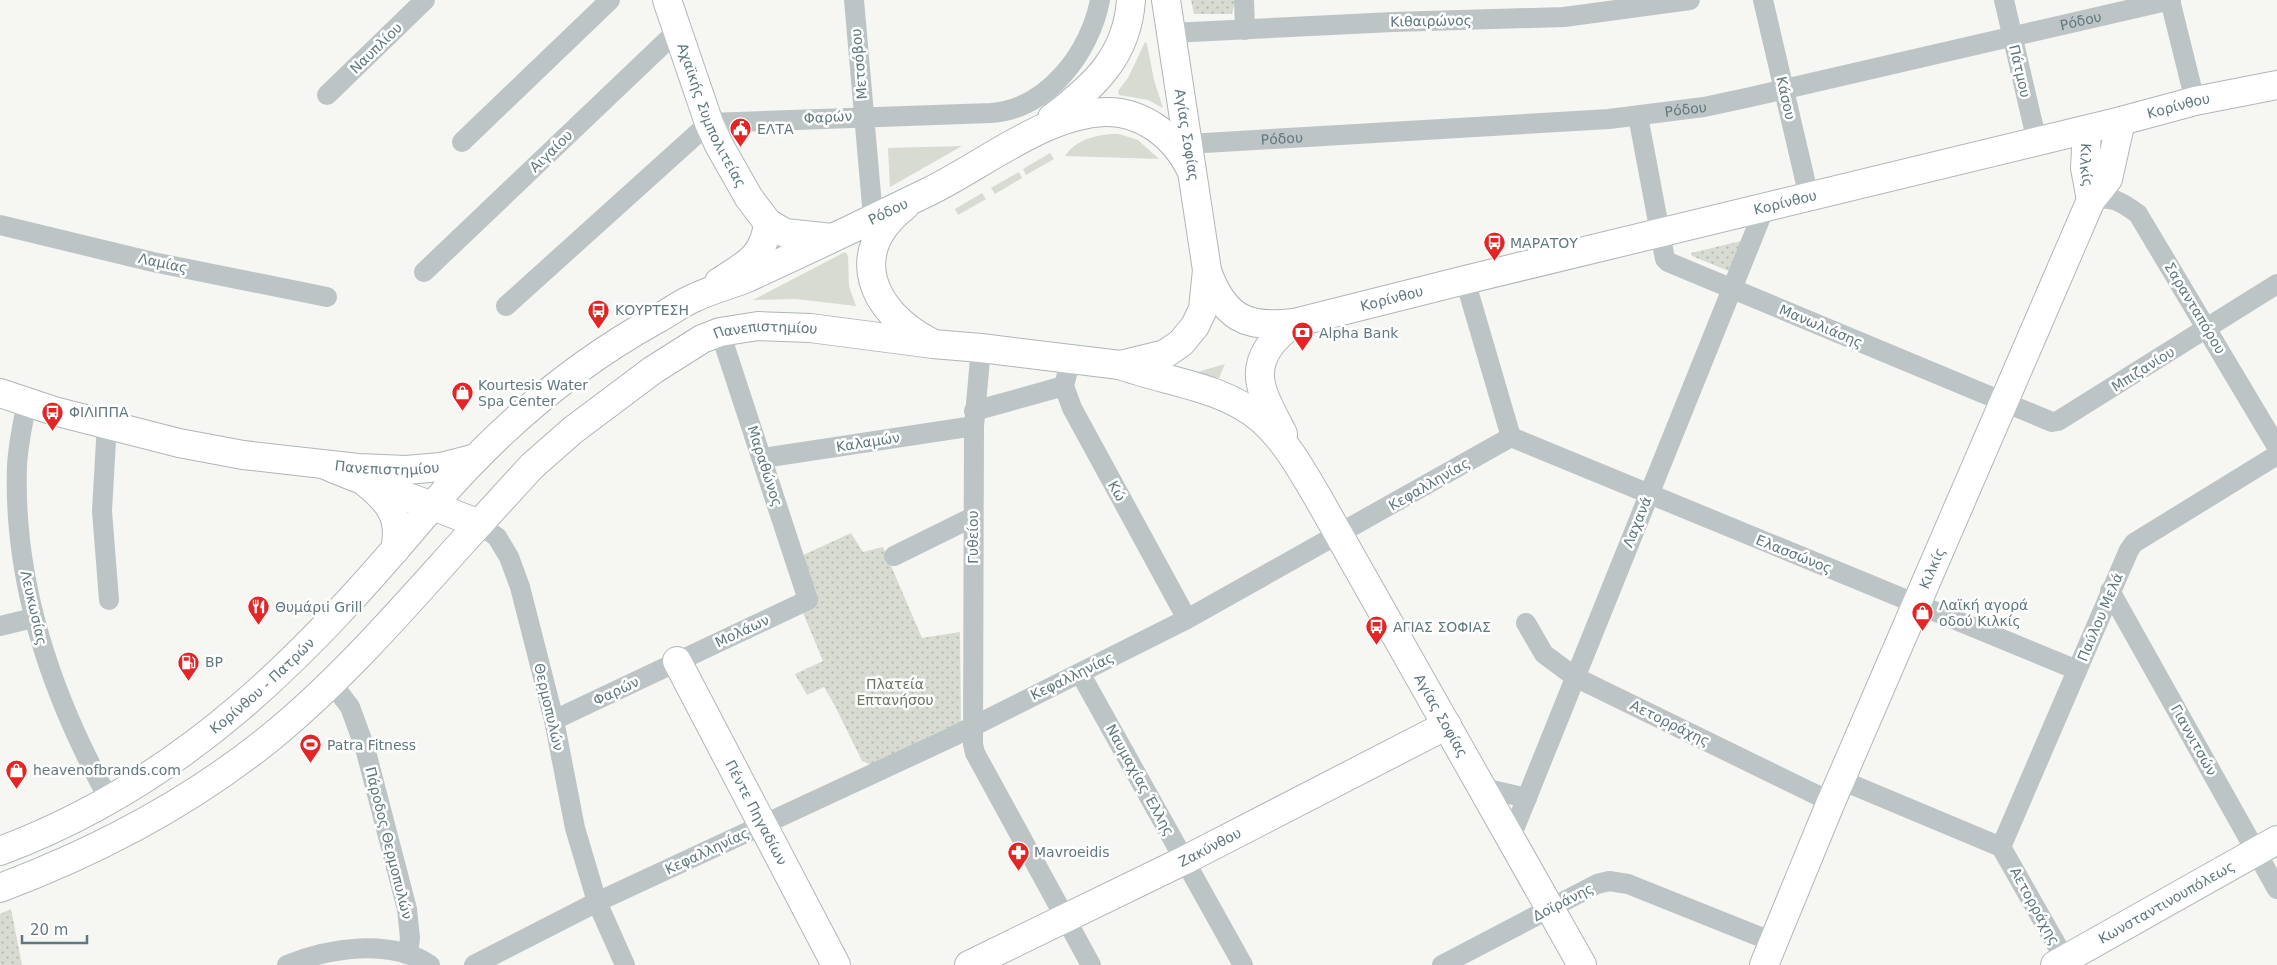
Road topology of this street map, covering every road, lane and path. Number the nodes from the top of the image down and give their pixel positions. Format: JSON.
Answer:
{"nodes":[{"id":1,"x":426,"y":0,"type":"edge"},
{"id":2,"x":610,"y":0,"type":"edge"},
{"id":3,"x":667,"y":0,"type":"edge"},
{"id":4,"x":854,"y":0,"type":"edge"},
{"id":5,"x":1100,"y":0,"type":"edge"},
{"id":6,"x":1131,"y":0,"type":"edge"},
{"id":7,"x":1166,"y":0,"type":"edge"},
{"id":8,"x":1244,"y":0,"type":"edge"},
{"id":9,"x":1690,"y":0,"type":"edge"},
{"id":10,"x":1763,"y":0,"type":"edge"},
{"id":11,"x":2004,"y":0,"type":"edge"},
{"id":12,"x":2170,"y":0,"type":"edge"},
{"id":13,"x":1614,"y":6,"type":"edge"},
{"id":14,"x":678,"y":30,"type":"junction"},
{"id":15,"x":1245,"y":30,"type":"junction"},
{"id":16,"x":1171,"y":33,"type":"junction"},
{"id":17,"x":2012,"y":35,"type":"junction"},
{"id":18,"x":2277,"y":85,"type":"edge"},
{"id":19,"x":1784,"y":89,"type":"junction"},
{"id":20,"x":327,"y":95,"type":"dead end"},
{"id":21,"x":2195,"y":101,"type":"junction"},
{"id":22,"x":863,"y":116,"type":"junction"},
{"id":23,"x":1638,"y":116,"type":"junction"},
{"id":24,"x":2121,"y":121,"type":"junction"},
{"id":25,"x":709,"y":123,"type":"junction"},
{"id":26,"x":2087,"y":130,"type":"junction"},
{"id":27,"x":1036,"y":131,"type":"junction"},
{"id":28,"x":462,"y":142,"type":"dead end"},
{"id":29,"x":2037,"y":142,"type":"junction"},
{"id":30,"x":1188,"y":144,"type":"junction"},
{"id":31,"x":1194,"y":179,"type":"junction"},
{"id":32,"x":929,"y":191,"type":"junction"},
{"id":33,"x":1809,"y":197,"type":"junction"},
{"id":34,"x":2091,"y":200,"type":"junction"},
{"id":35,"x":1765,"y":208,"type":"junction"},
{"id":36,"x":873,"y":217,"type":"junction"},
{"id":37,"x":768,"y":224,"type":"junction"},
{"id":38,"x":0,"y":225,"type":"edge"},
{"id":39,"x":1660,"y":233,"type":"junction"},
{"id":40,"x":832,"y":238,"type":"junction"},
{"id":41,"x":1207,"y":270,"type":"junction"},
{"id":42,"x":424,"y":272,"type":"dead end"},
{"id":43,"x":1465,"y":280,"type":"junction"},
{"id":44,"x":2277,"y":284,"type":"edge"},
{"id":45,"x":1731,"y":288,"type":"junction"},
{"id":46,"x":327,"y":297,"type":"dead end"},
{"id":47,"x":695,"y":297,"type":"junction"},
{"id":48,"x":506,"y":306,"type":"dead end"},
{"id":49,"x":1294,"y":324,"type":"junction"},
{"id":50,"x":2208,"y":328,"type":"junction"},
{"id":51,"x":720,"y":332,"type":"junction"},
{"id":52,"x":933,"y":344,"type":"junction"},
{"id":53,"x":981,"y":348,"type":"junction"},
{"id":54,"x":1072,"y":358,"type":"junction"},
{"id":55,"x":1120,"y":365,"type":"junction"},
{"id":56,"x":1064,"y":386,"type":"junction"},
{"id":57,"x":0,"y":393,"type":"edge"},
{"id":58,"x":27,"y":402,"type":"junction"},
{"id":59,"x":2003,"y":402,"type":"junction"},
{"id":60,"x":974,"y":418,"type":"junction"},
{"id":61,"x":107,"y":423,"type":"junction"},
{"id":62,"x":1511,"y":437,"type":"junction"},
{"id":63,"x":2277,"y":448,"type":"edge"},
{"id":64,"x":2277,"y":455,"type":"edge"},
{"id":65,"x":476,"y":458,"type":"junction"},
{"id":66,"x":763,"y":458,"type":"junction"},
{"id":67,"x":325,"y":465,"type":"junction"},
{"id":68,"x":1300,"y":467,"type":"junction"},
{"id":69,"x":365,"y":482,"type":"junction"},
{"id":70,"x":1649,"y":494,"type":"junction"},
{"id":71,"x":433,"y":505,"type":"junction"},
{"id":72,"x":973,"y":517,"type":"junction"},
{"id":73,"x":479,"y":524,"type":"junction"},
{"id":74,"x":1339,"y":536,"type":"junction"},
{"id":75,"x":395,"y":550,"type":"junction"},
{"id":76,"x":894,"y":556,"type":"dead end"},
{"id":77,"x":2110,"y":592,"type":"junction"},
{"id":78,"x":109,"y":600,"type":"dead end"},
{"id":79,"x":808,"y":600,"type":"joint"},
{"id":80,"x":1917,"y":604,"type":"junction"},
{"id":81,"x":33,"y":618,"type":"junction"},
{"id":82,"x":1187,"y":619,"type":"junction"},
{"id":83,"x":1526,"y":623,"type":"dead end"},
{"id":84,"x":0,"y":626,"type":"edge"},
{"id":85,"x":677,"y":661,"type":"junction"},
{"id":86,"x":2077,"y":670,"type":"junction"},
{"id":87,"x":1080,"y":673,"type":"junction"},
{"id":88,"x":1575,"y":677,"type":"junction"},
{"id":89,"x":331,"y":682,"type":"junction"},
{"id":90,"x":554,"y":720,"type":"junction"},
{"id":91,"x":1447,"y":725,"type":"junction"},
{"id":92,"x":971,"y":727,"type":"junction"},
{"id":93,"x":1483,"y":788,"type":"junction"},
{"id":94,"x":1836,"y":791,"type":"junction"},
{"id":95,"x":1527,"y":798,"type":"junction"},
{"id":96,"x":110,"y":801,"type":"junction"},
{"id":97,"x":763,"y":825,"type":"junction"},
{"id":98,"x":1511,"y":837,"type":"junction"},
{"id":99,"x":2267,"y":846,"type":"edge"},
{"id":100,"x":2001,"y":847,"type":"junction"},
{"id":101,"x":0,"y":851,"type":"edge"},
{"id":102,"x":1185,"y":860,"type":"junction"},
{"id":103,"x":0,"y":888,"type":"edge"},
{"id":104,"x":2277,"y":888,"type":"edge"},
{"id":105,"x":598,"y":902,"type":"junction"},
{"id":106,"x":1550,"y":908,"type":"junction"},
{"id":107,"x":1065,"y":920,"type":"junction"},
{"id":108,"x":408,"y":954,"type":"junction"},
{"id":109,"x":1768,"y":954,"type":"edge"},
{"id":110,"x":2062,"y":963,"type":"edge"},
{"id":111,"x":287,"y":965,"type":"edge"},
{"id":112,"x":430,"y":965,"type":"edge"},
{"id":113,"x":474,"y":965,"type":"edge"},
{"id":114,"x":625,"y":965,"type":"edge"},
{"id":115,"x":836,"y":965,"type":"edge"},
{"id":116,"x":969,"y":965,"type":"edge"},
{"id":117,"x":1091,"y":965,"type":"edge"},
{"id":118,"x":1243,"y":965,"type":"edge"},
{"id":119,"x":1442,"y":965,"type":"edge"},
{"id":120,"x":1582,"y":965,"type":"edge"}],
"edges":[{"from":1,"to":20,"type":"street","name":"Ναυπλίου"},
{"from":2,"to":28,"type":"street"},
{"from":3,"to":14,"type":"main road","name":"Αχαϊκής Συμπολιτείας"},
{"from":4,"to":22,"type":"street","name":"Μετσόβου"},
{"from":5,"to":22,"type":"street","name":"Φαρών"},
{"from":6,"to":27,"type":"main road"},
{"from":7,"to":16,"type":"main road","name":"Αγίας Σοφίας"},
{"from":8,"to":15,"type":"street"},
{"from":9,"to":13,"type":"street","name":"Κιθαιρώνος"},
{"from":10,"to":19,"type":"street","name":"Κάσου"},
{"from":11,"to":17,"type":"street","name":"Πάτμου"},
{"from":12,"to":17,"type":"street","name":"Ρόδου"},
{"from":12,"to":21,"type":"street"},
{"from":13,"to":15,"type":"street","name":"Κιθαιρώνος"},
{"from":14,"to":25,"type":"main road","name":"Αχαϊκής Συμπολιτείας"},
{"from":14,"to":42,"type":"street","name":"Αιγαίου"},
{"from":15,"to":16,"type":"street","name":"Κιθαιρώνος"},
{"from":16,"to":30,"type":"main road","name":"Αγίας Σοφίας"},
{"from":17,"to":19,"type":"street","name":"Ρόδου"},
{"from":17,"to":29,"type":"street","name":"Πάτμου"},
{"from":18,"to":21,"type":"main road","name":"Κορίνθου"},
{"from":19,"to":23,"type":"street","name":"Ρόδου"},
{"from":19,"to":33,"type":"street","name":"Κάσου"},
{"from":21,"to":24,"type":"main road","name":"Κορίνθου"},
{"from":22,"to":25,"type":"street","name":"Φαρών"},
{"from":22,"to":36,"type":"street","name":"Μετσόβου"},
{"from":23,"to":30,"type":"street","name":"Ρόδου"},
{"from":23,"to":39,"type":"street"},
{"from":24,"to":26,"type":"main road","name":"Κορίνθου"},
{"from":24,"to":34,"type":"main road","name":"Κιλκίς"},
{"from":25,"to":37,"type":"main road","name":"Αχαϊκής Συμπολιτείας"},
{"from":25,"to":48,"type":"street"},
{"from":26,"to":29,"type":"main road","name":"Κορίνθου"},
{"from":26,"to":34,"type":"main road","name":"Κιλκίς"},
{"from":27,"to":31,"type":"main road","name":"Ρόδου"},
{"from":27,"to":32,"type":"main road","name":"Ρόδου"},
{"from":29,"to":33,"type":"main road","name":"Κορίνθου"},
{"from":30,"to":31,"type":"main road","name":"Αγίας Σοφίας"},
{"from":31,"to":41,"type":"main road","name":"Αγίας Σοφίας"},
{"from":32,"to":36,"type":"main road","name":"Ρόδου"},
{"from":32,"to":52,"type":"main road"},
{"from":33,"to":35,"type":"main road","name":"Κορίνθου"},
{"from":34,"to":50,"type":"street","name":"Σαρανταπόρου"},
{"from":34,"to":59,"type":"main road","name":"Κιλκίς"},
{"from":35,"to":39,"type":"main road","name":"Κορίνθου"},
{"from":35,"to":45,"type":"street","name":"Λαχανά"},
{"from":36,"to":40,"type":"main road","name":"Ρόδου"},
{"from":37,"to":40,"type":"main road"},
{"from":37,"to":47,"type":"main road"},
{"from":38,"to":46,"type":"street","name":"Λαμίας"},
{"from":39,"to":43,"type":"main road","name":"Κορίνθου"},
{"from":39,"to":45,"type":"street","name":"Μανωλιάσης"},
{"from":40,"to":47,"type":"main road","name":"Ρόδου"},
{"from":41,"to":49,"type":"main road"},
{"from":41,"to":55,"type":"main road"},
{"from":43,"to":49,"type":"main road","name":"Κορίνθου"},
{"from":43,"to":62,"type":"street"},
{"from":44,"to":50,"type":"street","name":"Μπιζανίου"},
{"from":45,"to":59,"type":"street","name":"Μανωλιάσης"},
{"from":45,"to":70,"type":"street","name":"Λαχανά"},
{"from":47,"to":65,"type":"main road","name":"Πανεπιστημίου"},
{"from":49,"to":68,"type":"main road"},
{"from":50,"to":59,"type":"street","name":"Μπιζανίου"},
{"from":50,"to":63,"type":"street","name":"Σαρανταπόρου"},
{"from":51,"to":52,"type":"main road","name":"Πανεπιστημίου"},
{"from":51,"to":66,"type":"street","name":"Μαραθώνος"},
{"from":51,"to":73,"type":"main road","name":"Πανεπιστημίου"},
{"from":52,"to":53,"type":"main road","name":"Πανεπιστημίου"},
{"from":53,"to":54,"type":"main road","name":"Πανεπιστημίου"},
{"from":53,"to":60,"type":"street","name":"Γυθείου"},
{"from":54,"to":55,"type":"main road","name":"Πανεπιστημίου"},
{"from":54,"to":56,"type":"street"},
{"from":55,"to":68,"type":"main road"},
{"from":56,"to":60,"type":"street","name":"Καλαμών"},
{"from":56,"to":82,"type":"street","name":"Κώ"},
{"from":57,"to":58,"type":"main road","name":"Πανεπιστημίου"},
{"from":58,"to":61,"type":"main road","name":"Πανεπιστημίου"},
{"from":58,"to":81,"type":"street","name":"Λευκωσίας"},
{"from":59,"to":80,"type":"main road","name":"Κιλκίς"},
{"from":60,"to":66,"type":"street","name":"Καλαμών"},
{"from":60,"to":72,"type":"street","name":"Γυθείου"},
{"from":61,"to":67,"type":"main road","name":"Πανεπιστημίου"},
{"from":61,"to":78,"type":"street"},
{"from":62,"to":70,"type":"street","name":"Ελασσώνος"},
{"from":62,"to":74,"type":"street","name":"Κεφαλληνίας"},
{"from":64,"to":77,"type":"street","name":"Παύλου Μελά"},
{"from":65,"to":67,"type":"main road","name":"Πανεπιστημίου"},
{"from":65,"to":71,"type":"main road","name":"Κορίνθου - Πατρών"},
{"from":66,"to":79,"type":"street","name":"Μαραθώνος"},
{"from":67,"to":69,"type":"main road","name":"Πανεπιστημίου"},
{"from":68,"to":74,"type":"main road","name":"Αγίας Σοφίας"},
{"from":69,"to":71,"type":"main road","name":"Πανεπιστημίου"},
{"from":69,"to":75,"type":"main road"},
{"from":70,"to":80,"type":"street","name":"Ελασσώνος"},
{"from":70,"to":88,"type":"street","name":"Λαχανά"},
{"from":71,"to":73,"type":"main road","name":"Πανεπιστημίου"},
{"from":71,"to":75,"type":"main road","name":"Κορίνθου - Πατρών"},
{"from":72,"to":76,"type":"street"},
{"from":72,"to":92,"type":"street","name":"Γυθείου"},
{"from":73,"to":89,"type":"main road"},
{"from":73,"to":90,"type":"street","name":"Θερμοπυλών"},
{"from":74,"to":82,"type":"street","name":"Κεφαλληνίας"},
{"from":74,"to":91,"type":"main road","name":"Αγίας Σοφίας"},
{"from":75,"to":96,"type":"main road","name":"Κορίνθου - Πατρών"},
{"from":77,"to":86,"type":"street","name":"Παύλου Μελά"},
{"from":77,"to":99,"type":"street","name":"Γιαννιτσών"},
{"from":79,"to":85,"type":"street","name":"Μολάων"},
{"from":80,"to":86,"type":"street","name":"Ελασσώνος"},
{"from":80,"to":94,"type":"main road","name":"Κιλκίς"},
{"from":81,"to":84,"type":"street"},
{"from":81,"to":96,"type":"street","name":"Λευκωσίας"},
{"from":82,"to":87,"type":"street","name":"Κεφαλληνίας"},
{"from":83,"to":88,"type":"street","name":"Αετορράχης"},
{"from":85,"to":90,"type":"street","name":"Φαρών"},
{"from":85,"to":97,"type":"main road","name":"Πέντε Πηγαδίων"},
{"from":86,"to":100,"type":"street","name":"Παύλου Μελά"},
{"from":87,"to":92,"type":"street","name":"Κεφαλληνίας"},
{"from":87,"to":102,"type":"street","name":"Ναυμαχίας Έλλης"},
{"from":88,"to":94,"type":"street","name":"Αετορράχης"},
{"from":88,"to":95,"type":"street","name":"Λαχανά"},
{"from":89,"to":103,"type":"main road"},
{"from":89,"to":108,"type":"street","name":"Πάροδος Θερμοπυλών"},
{"from":90,"to":105,"type":"street","name":"Θερμοπυλών"},
{"from":91,"to":93,"type":"main road","name":"Αγίας Σοφίας"},
{"from":91,"to":102,"type":"main road","name":"Ζακύνθου"},
{"from":92,"to":97,"type":"street","name":"Κεφαλληνίας"},
{"from":92,"to":107,"type":"street","name":"Γυθείου"},
{"from":93,"to":95,"type":"street"},
{"from":93,"to":98,"type":"main road","name":"Αγίας Σοφίας"},
{"from":94,"to":100,"type":"street","name":"Αετορράχης"},
{"from":94,"to":109,"type":"main road","name":"Κιλκίς"},
{"from":95,"to":98,"type":"street","name":"Λαχανά"},
{"from":96,"to":101,"type":"main road","name":"Κορίνθου - Πατρών"},
{"from":97,"to":105,"type":"street","name":"Κεφαλληνίας"},
{"from":97,"to":115,"type":"main road","name":"Πέντε Πηγαδίων"},
{"from":98,"to":106,"type":"main road","name":"Αγίας Σοφίας"},
{"from":99,"to":104,"type":"street","name":"Γιαννιτσών"},
{"from":99,"to":110,"type":"main road","name":"Κωνσταντινουπόλεως"},
{"from":100,"to":110,"type":"street","name":"Αετορράχης"},
{"from":102,"to":107,"type":"main road","name":"Ζακύνθου"},
{"from":102,"to":118,"type":"street","name":"Ναυμαχίας Έλλης"},
{"from":105,"to":113,"type":"street","name":"Κεφαλληνίας"},
{"from":105,"to":114,"type":"street","name":"Θερμοπυλών"},
{"from":106,"to":109,"type":"street","name":"Δοϊράνης"},
{"from":106,"to":119,"type":"street","name":"Δοϊράνης"},
{"from":106,"to":120,"type":"main road","name":"Αγίας Σοφίας"},
{"from":107,"to":116,"type":"main road","name":"Ζακύνθου"},
{"from":107,"to":117,"type":"street","name":"Γυθείου"},
{"from":108,"to":111,"type":"street"},
{"from":108,"to":112,"type":"street"}]}
